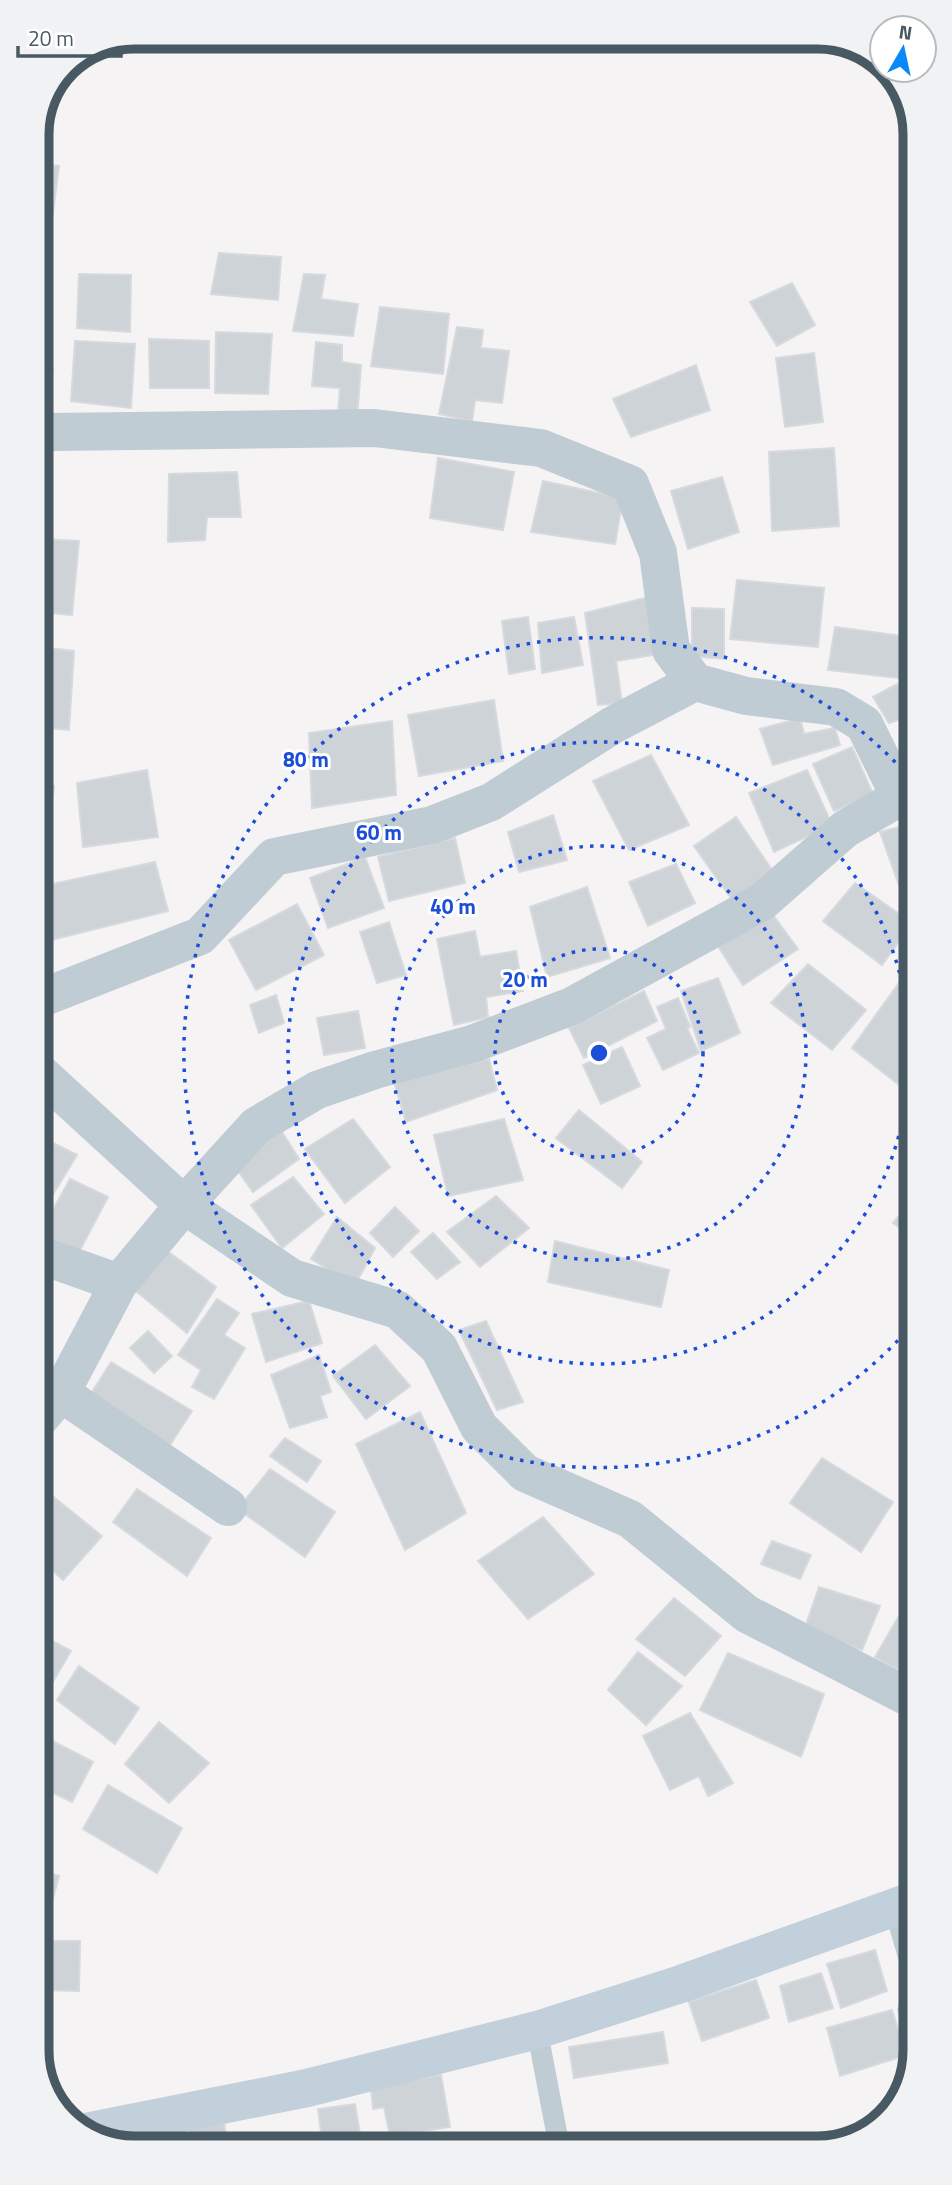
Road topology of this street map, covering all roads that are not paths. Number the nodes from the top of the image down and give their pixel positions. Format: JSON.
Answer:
{"nodes":[{"id":1,"x":49,"y":432,"type":"edge"},
{"id":2,"x":695,"y":682,"type":"junction"},
{"id":3,"x":903,"y":790,"type":"edge"},
{"id":4,"x":903,"y":797,"type":"edge"},
{"id":5,"x":49,"y":995,"type":"edge"},
{"id":6,"x":49,"y":1081,"type":"edge"},
{"id":7,"x":184,"y":1205,"type":"junction"},
{"id":8,"x":49,"y":1258,"type":"edge"},
{"id":9,"x":119,"y":1283,"type":"junction"},
{"id":10,"x":51,"y":1405,"type":"edge"},
{"id":11,"x":228,"y":1507,"type":"dead end"},
{"id":12,"x":903,"y":1694,"type":"edge"},
{"id":13,"x":903,"y":1905,"type":"edge"},
{"id":14,"x":537,"y":2030,"type":"junction"},
{"id":15,"x":102,"y":2129,"type":"edge"},
{"id":16,"x":557,"y":2136,"type":"edge"}],
"edges":[{"from":1,"to":2,"type":"street"},
{"from":2,"to":3,"type":"street"},
{"from":2,"to":5,"type":"street"},
{"from":4,"to":7,"type":"street"},
{"from":6,"to":7,"type":"street"},
{"from":7,"to":9,"type":"street"},
{"from":7,"to":12,"type":"street"},
{"from":8,"to":9,"type":"street"},
{"from":9,"to":10,"type":"street"},
{"from":10,"to":11,"type":"street"},
{"from":13,"to":14,"type":"street"},
{"from":14,"to":15,"type":"street"},
{"from":14,"to":16,"type":"lane"}]}
